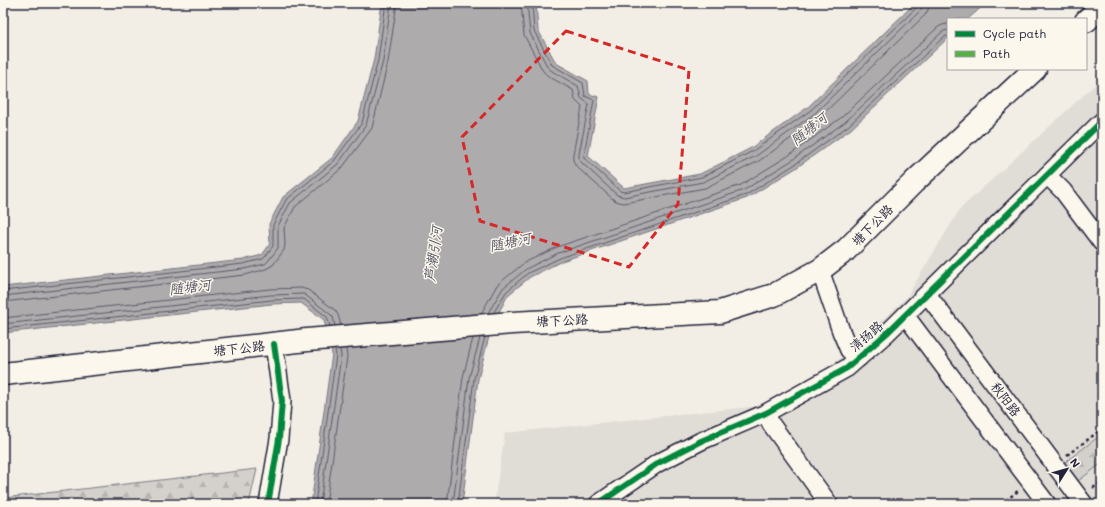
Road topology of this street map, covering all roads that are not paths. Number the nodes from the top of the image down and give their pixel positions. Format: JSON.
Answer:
{"nodes":[{"id":1,"x":1102,"y":6,"type":"edge"},
{"id":2,"x":1087,"y":20,"type":"edge"},
{"id":3,"x":1034,"y":70,"type":"edge"},
{"id":4,"x":1102,"y":121,"type":"edge"},
{"id":5,"x":1047,"y":175,"type":"junction"},
{"id":6,"x":1102,"y":243,"type":"edge"},
{"id":7,"x":820,"y":270,"type":"junction"},
{"id":8,"x":927,"y":294,"type":"junction"},
{"id":9,"x":905,"y":315,"type":"junction"},
{"id":10,"x":274,"y":344,"type":"junction"},
{"id":11,"x":859,"y":358,"type":"junction"},
{"id":12,"x":3,"y":374,"type":"edge"},
{"id":13,"x":766,"y":413,"type":"junction"},
{"id":14,"x":601,"y":503,"type":"edge"},
{"id":15,"x":268,"y":504,"type":"edge"},
{"id":16,"x":829,"y":504,"type":"edge"},
{"id":17,"x":1046,"y":504,"type":"edge"},
{"id":18,"x":1084,"y":504,"type":"edge"}],
"edges":[{"from":1,"to":2,"type":"main road"},
{"from":3,"to":7,"type":"main road","name":"塘下公路"},
{"from":4,"to":5,"type":"street","name":"清扬路"},
{"from":5,"to":6,"type":"street"},
{"from":5,"to":8,"type":"street","name":"清扬路"},
{"from":7,"to":10,"type":"main road","name":"塘下公路"},
{"from":7,"to":11,"type":"street"},
{"from":8,"to":9,"type":"street","name":"清扬路"},
{"from":8,"to":18,"type":"street","name":"秋阳路"},
{"from":9,"to":11,"type":"street","name":"清扬路"},
{"from":9,"to":17,"type":"street"},
{"from":10,"to":12,"type":"main road","name":"塘下公路"},
{"from":10,"to":15,"type":"street"},
{"from":11,"to":13,"type":"street","name":"清扬路"},
{"from":13,"to":14,"type":"street","name":"清扬路"},
{"from":13,"to":16,"type":"street"}]}
